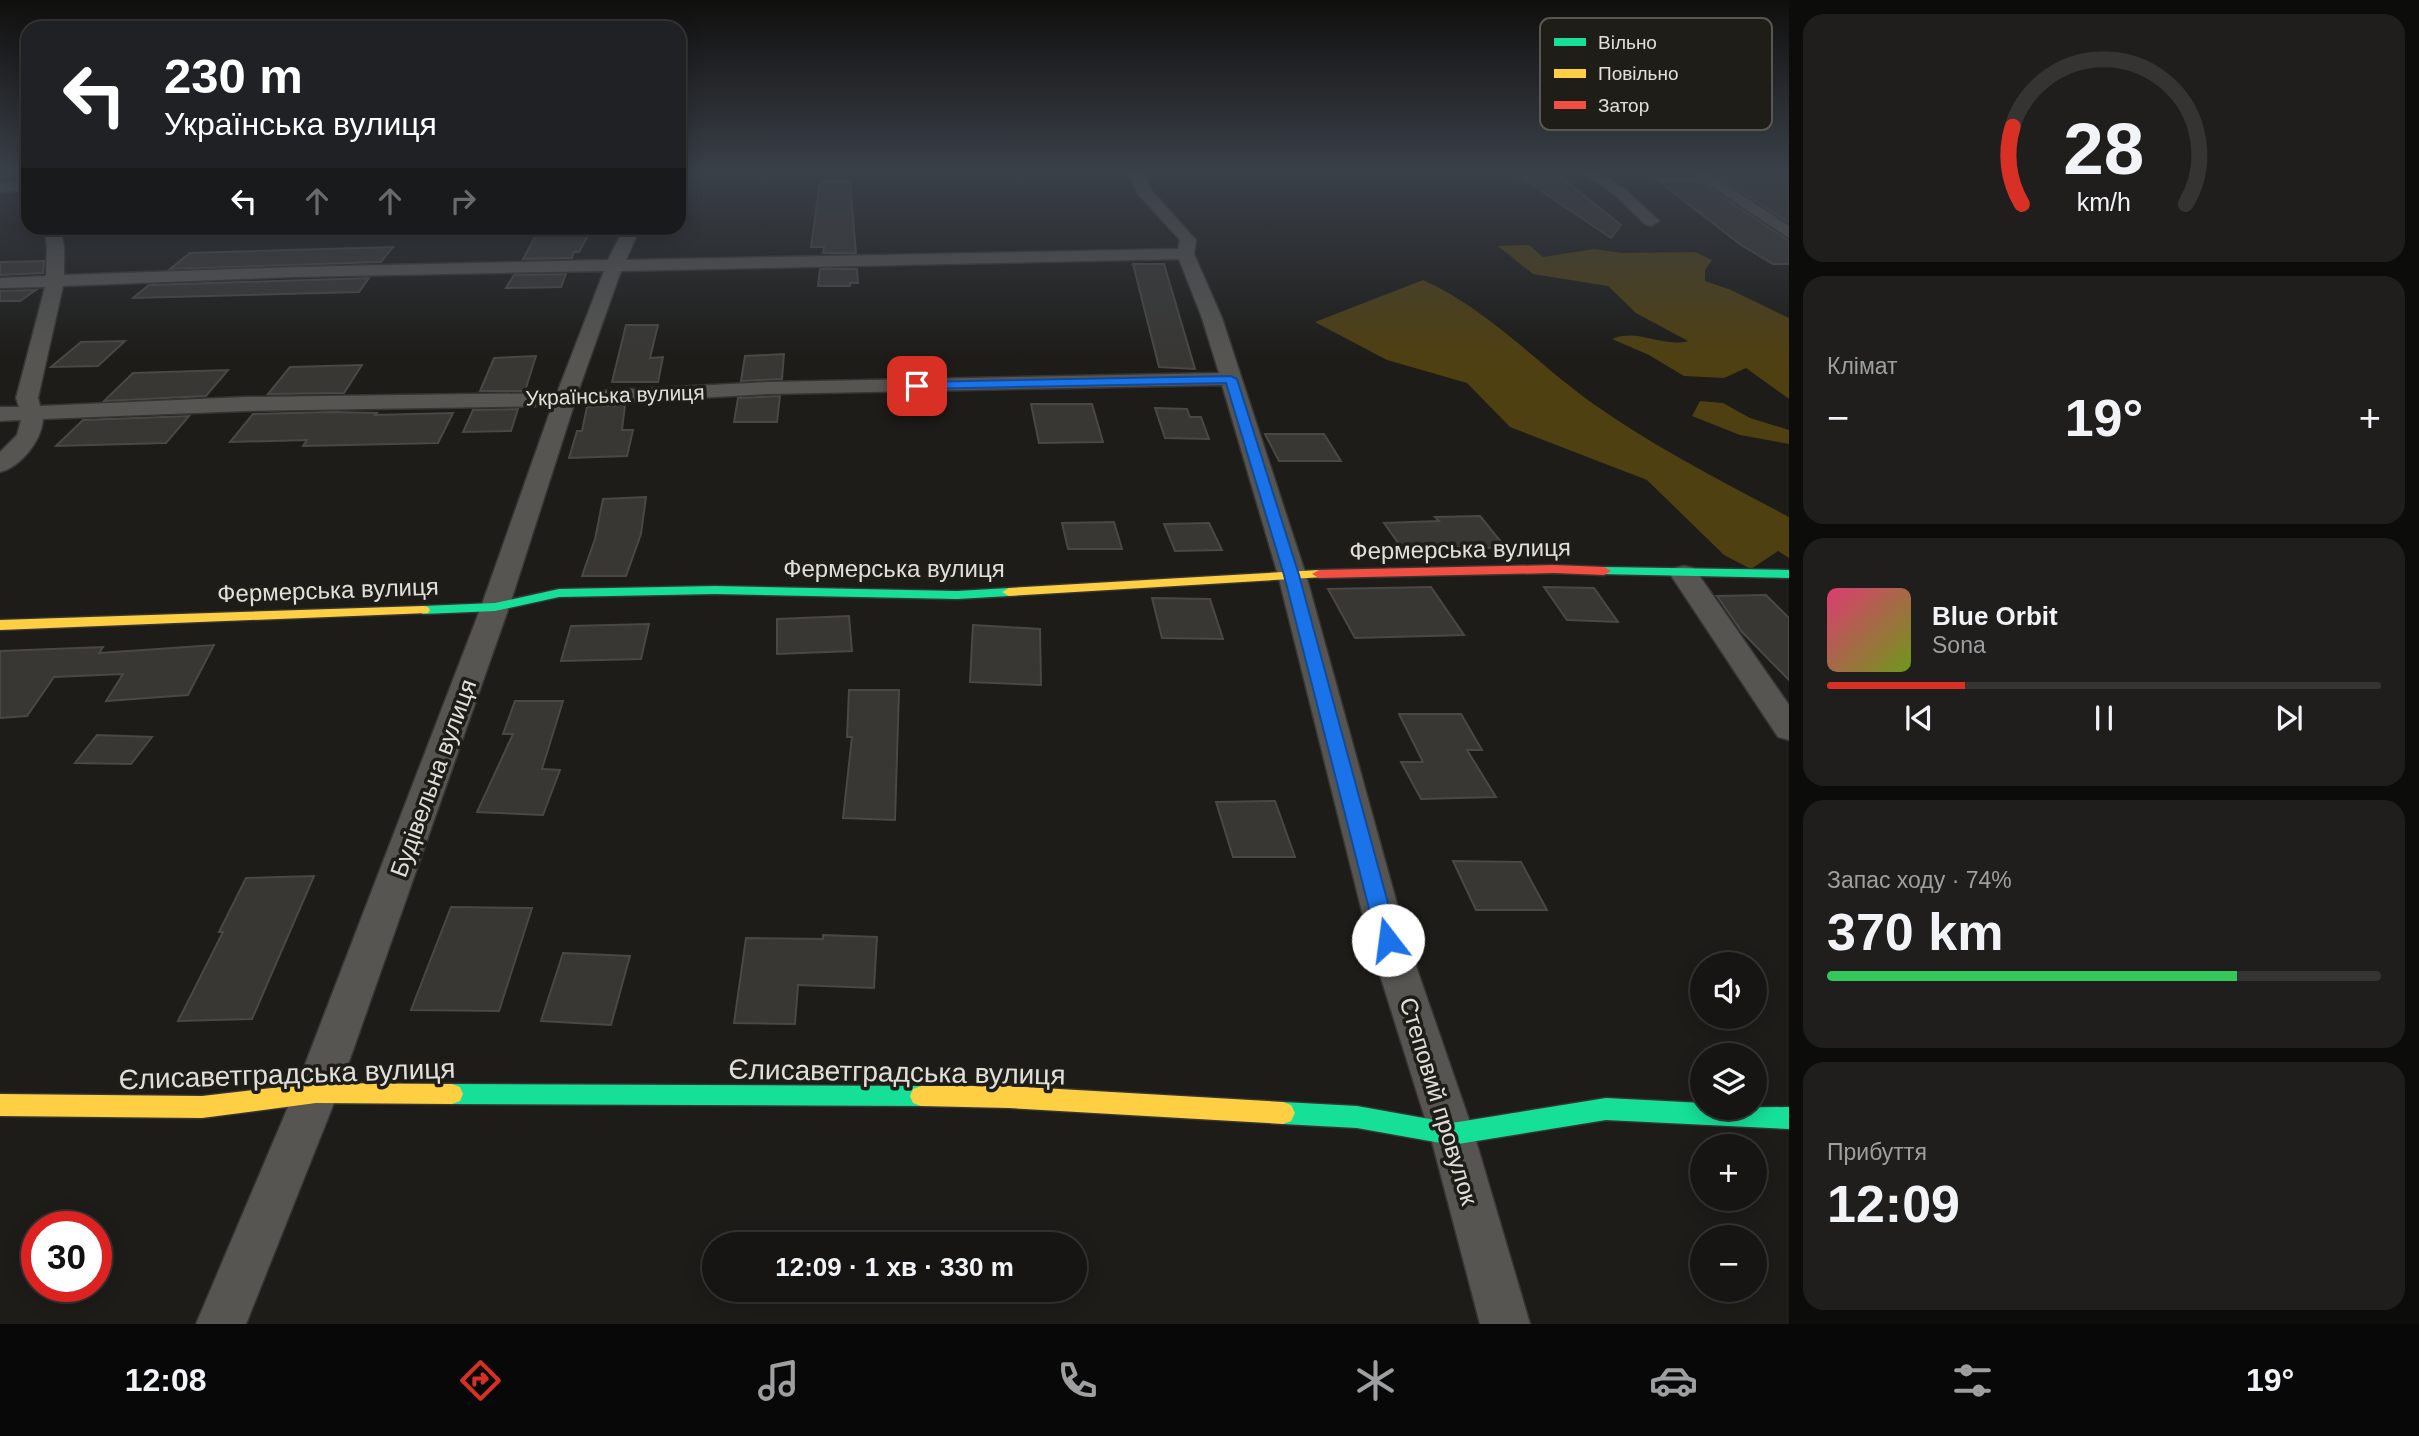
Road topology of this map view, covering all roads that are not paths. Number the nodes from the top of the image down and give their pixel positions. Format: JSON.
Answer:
{"nodes":[{"id":1,"x":1184,"y":234,"type":"edge"},
{"id":2,"x":54,"y":235,"type":"edge"},
{"id":3,"x":629,"y":235,"type":"edge"},
{"id":4,"x":1185,"y":254,"type":"junction"},
{"id":5,"x":614,"y":267,"type":"junction"},
{"id":6,"x":55,"y":282,"type":"junction"},
{"id":7,"x":0,"y":283,"type":"edge"},
{"id":8,"x":1231,"y":379,"type":"junction"},
{"id":9,"x":565,"y":399,"type":"junction"},
{"id":10,"x":0,"y":414,"type":"edge"},
{"id":11,"x":33,"y":414,"type":"junction"},
{"id":12,"x":0,"y":465,"type":"edge"},
{"id":13,"x":1684,"y":574,"type":"junction"},
{"id":14,"x":1789,"y":574,"type":"edge"},
{"id":15,"x":1292,"y":575,"type":"junction"},
{"id":16,"x":495,"y":607,"type":"junction"},
{"id":17,"x":0,"y":625,"type":"edge"},
{"id":18,"x":1789,"y":729,"type":"edge"},
{"id":19,"x":316,"y":1093,"type":"junction"},
{"id":20,"x":0,"y":1105,"type":"edge"},
{"id":21,"x":1789,"y":1118,"type":"edge"},
{"id":22,"x":1452,"y":1134,"type":"junction"},
{"id":23,"x":221,"y":1324,"type":"edge"},
{"id":24,"x":1505,"y":1324,"type":"edge"}],
"edges":[{"from":1,"to":4,"type":"street","name":"Степовий провулок"},
{"from":2,"to":6,"type":"street"},
{"from":3,"to":5,"type":"street","name":"Будівельна вулиця"},
{"from":4,"to":5,"type":"street"},
{"from":4,"to":8,"type":"street","name":"Степовий провулок"},
{"from":5,"to":6,"type":"street"},
{"from":5,"to":9,"type":"street","name":"Будівельна вулиця"},
{"from":6,"to":7,"type":"street"},
{"from":6,"to":11,"type":"street"},
{"from":8,"to":9,"type":"street","name":"Українська вулиця"},
{"from":8,"to":15,"type":"street","name":"Степовий провулок"},
{"from":9,"to":11,"type":"street","name":"Українська вулиця"},
{"from":9,"to":16,"type":"street","name":"Будівельна вулиця"},
{"from":10,"to":11,"type":"street","name":"Українська вулиця"},
{"from":11,"to":12,"type":"street"},
{"from":13,"to":14,"type":"street","name":"Фермерська вулиця"},
{"from":13,"to":15,"type":"street","name":"Фермерська вулиця"},
{"from":13,"to":18,"type":"street"},
{"from":15,"to":16,"type":"street","name":"Фермерська вулиця"},
{"from":15,"to":22,"type":"street","name":"Степовий провулок"},
{"from":16,"to":17,"type":"street","name":"Фермерська вулиця"},
{"from":16,"to":19,"type":"street","name":"Будівельна вулиця"},
{"from":19,"to":20,"type":"street","name":"Єлисаветградська вулиця"},
{"from":19,"to":22,"type":"street","name":"Єлисаветградська вулиця"},
{"from":19,"to":23,"type":"street","name":"Будівельна вулиця"},
{"from":21,"to":22,"type":"street","name":"Єлисаветградська вулиця"},
{"from":22,"to":24,"type":"street","name":"Степовий провулок"}]}
